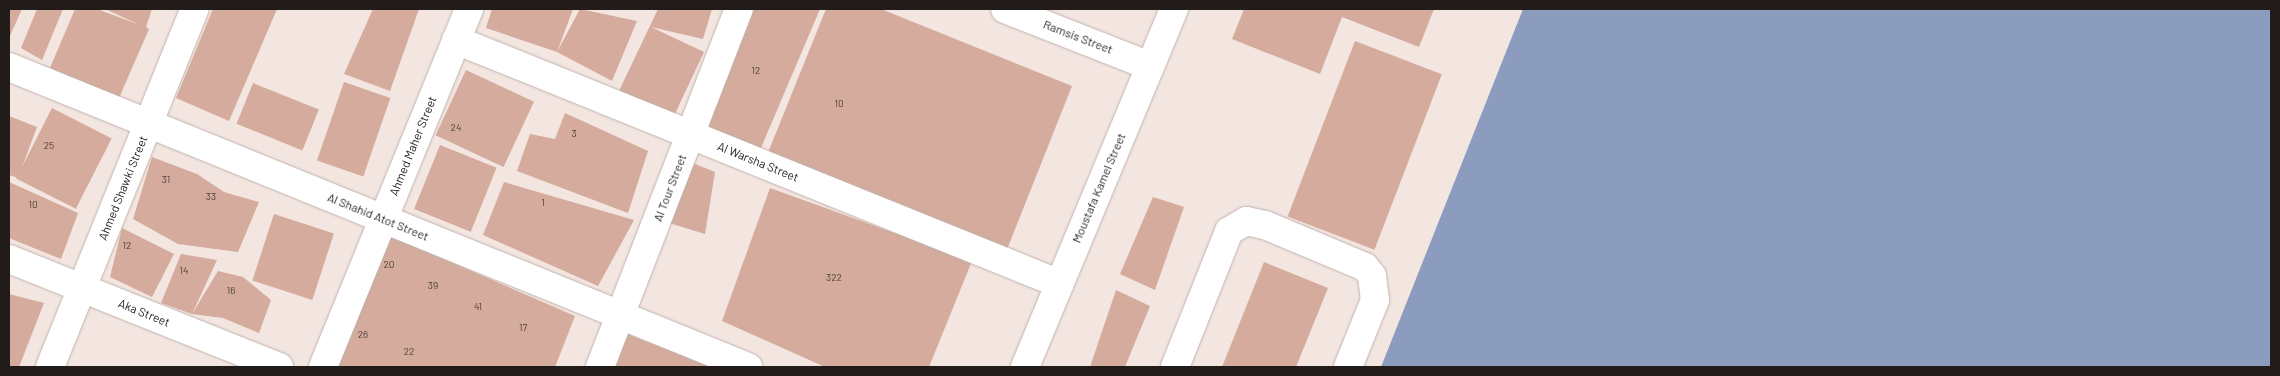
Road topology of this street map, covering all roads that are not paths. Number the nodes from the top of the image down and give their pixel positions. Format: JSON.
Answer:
{"nodes":[{"id":1,"x":194,"y":9,"type":"edge"},
{"id":2,"x":469,"y":9,"type":"edge"},
{"id":3,"x":739,"y":9,"type":"edge"},
{"id":4,"x":1005,"y":9,"type":"edge"},
{"id":5,"x":1174,"y":9,"type":"edge"},
{"id":6,"x":456,"y":40,"type":"junction"},
{"id":7,"x":1150,"y":66,"type":"junction"},
{"id":8,"x":9,"y":67,"type":"edge"},
{"id":9,"x":148,"y":124,"type":"junction"},
{"id":10,"x":690,"y":134,"type":"junction"},
{"id":11,"x":383,"y":219,"type":"junction"},
{"id":12,"x":9,"y":259,"type":"edge"},
{"id":13,"x":1060,"y":284,"type":"junction"},
{"id":14,"x":82,"y":288,"type":"junction"},
{"id":15,"x":620,"y":316,"type":"junction"},
{"id":16,"x":50,"y":367,"type":"edge"},
{"id":17,"x":279,"y":367,"type":"edge"},
{"id":18,"x":323,"y":367,"type":"edge"},
{"id":19,"x":600,"y":367,"type":"edge"},
{"id":20,"x":748,"y":367,"type":"edge"},
{"id":21,"x":1025,"y":367,"type":"edge"},
{"id":22,"x":1175,"y":367,"type":"edge"},
{"id":23,"x":1348,"y":367,"type":"edge"}],
"edges":[{"from":1,"to":9,"type":"street","name":"Ahmed Shawki Street"},
{"from":2,"to":6,"type":"street","name":"Ahmed Maher Street"},
{"from":3,"to":10,"type":"street","name":"Al Tour Street"},
{"from":4,"to":7,"type":"street","name":"Ramsis Street"},
{"from":5,"to":7,"type":"street","name":"Moustafa Kamel Street"},
{"from":6,"to":10,"type":"street","name":"Al Warsha Street"},
{"from":6,"to":11,"type":"street","name":"Ahmed Maher Street"},
{"from":7,"to":13,"type":"street","name":"Moustafa Kamel Street"},
{"from":8,"to":9,"type":"street","name":"Al Shahid Atot Street"},
{"from":9,"to":11,"type":"street","name":"Al Shahid Atot Street"},
{"from":9,"to":14,"type":"street","name":"Ahmed Shawki Street"},
{"from":10,"to":13,"type":"street","name":"Al Warsha Street"},
{"from":10,"to":15,"type":"street","name":"Al Tour Street"},
{"from":11,"to":15,"type":"street","name":"Al Shahid Atot Street"},
{"from":11,"to":18,"type":"street","name":"Ahmed Maher Street"},
{"from":12,"to":14,"type":"street","name":"Aka Street"},
{"from":13,"to":21,"type":"street","name":"Moustafa Kamel Street"},
{"from":14,"to":16,"type":"street","name":"Ahmed Shawki Street"},
{"from":14,"to":17,"type":"street","name":"Aka Street"},
{"from":15,"to":19,"type":"street","name":"Al Tour Street"},
{"from":15,"to":20,"type":"street","name":"Al Shahid Atot Street"},
{"from":22,"to":23,"type":"street"}]}
